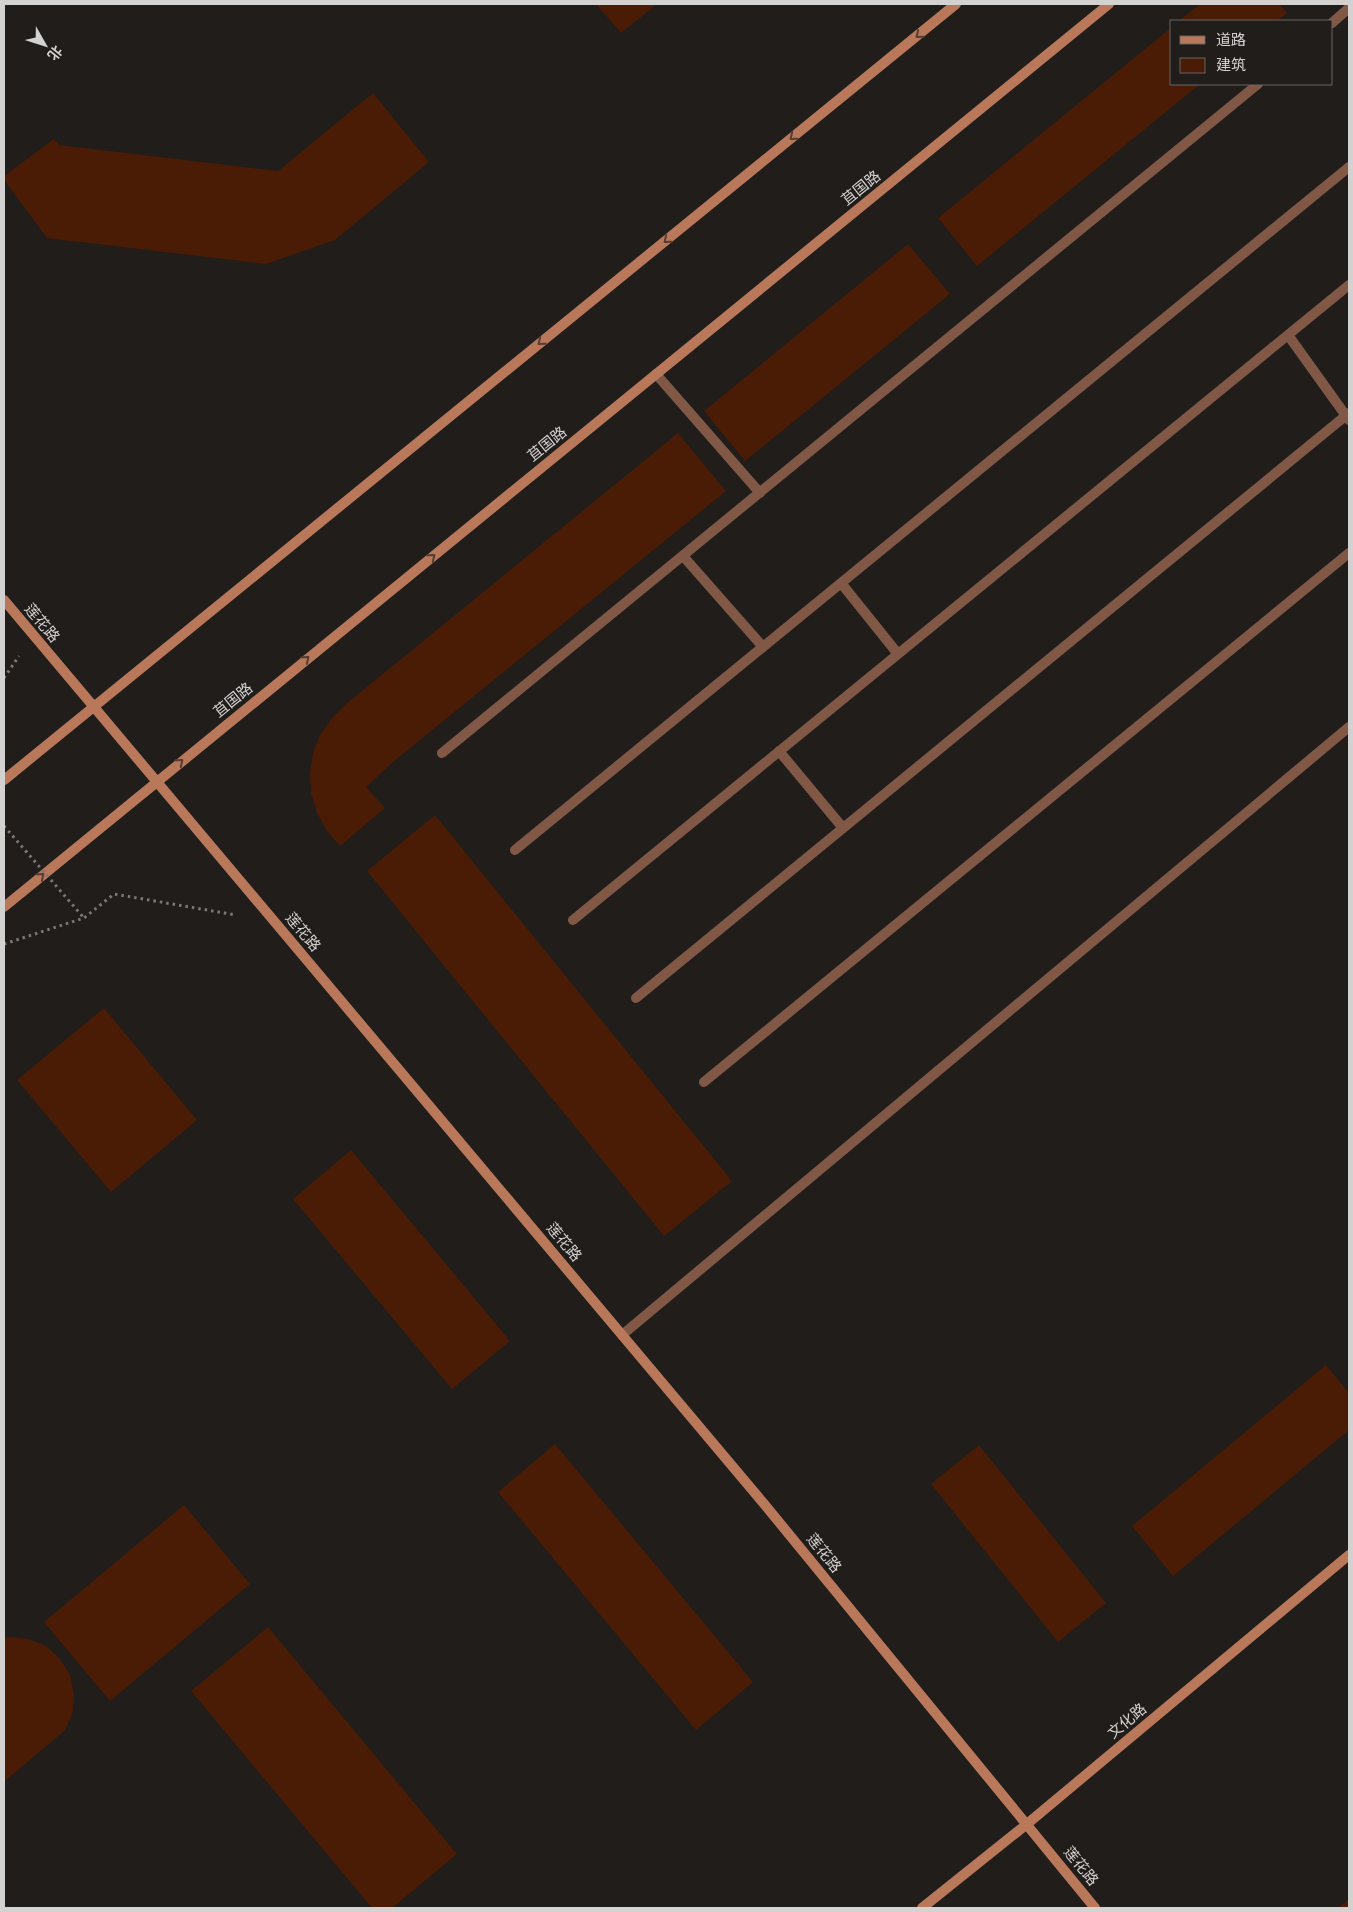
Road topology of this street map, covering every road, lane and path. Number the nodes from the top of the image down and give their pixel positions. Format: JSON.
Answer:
{"nodes":[{"id":1,"x":956,"y":4,"type":"edge"},
{"id":2,"x":1109,"y":4,"type":"edge"},
{"id":3,"x":1349,"y":8,"type":"edge"},
{"id":4,"x":1333,"y":22,"type":"edge"},
{"id":5,"x":1257,"y":85,"type":"edge"},
{"id":6,"x":1349,"y":167,"type":"edge"},
{"id":7,"x":1349,"y":285,"type":"edge"},
{"id":8,"x":1288,"y":335,"type":"junction"},
{"id":9,"x":656,"y":374,"type":"junction"},
{"id":10,"x":1348,"y":416,"type":"edge"},
{"id":11,"x":760,"y":493,"type":"junction"},
{"id":12,"x":1349,"y":553,"type":"edge"},
{"id":13,"x":683,"y":556,"type":"junction"},
{"id":14,"x":841,"y":583,"type":"junction"},
{"id":15,"x":4,"y":600,"type":"edge"},
{"id":16,"x":763,"y":647,"type":"junction"},
{"id":17,"x":898,"y":654,"type":"junction"},
{"id":18,"x":93,"y":707,"type":"junction"},
{"id":19,"x":1349,"y":728,"type":"edge"},
{"id":20,"x":779,"y":751,"type":"junction"},
{"id":21,"x":442,"y":753,"type":"dead end"},
{"id":22,"x":4,"y":780,"type":"edge"},
{"id":23,"x":156,"y":781,"type":"junction"},
{"id":24,"x":4,"y":826,"type":"edge"},
{"id":25,"x":843,"y":828,"type":"junction"},
{"id":26,"x":515,"y":850,"type":"dead end"},
{"id":27,"x":4,"y":908,"type":"edge"},
{"id":28,"x":84,"y":918,"type":"junction"},
{"id":29,"x":573,"y":920,"type":"dead end"},
{"id":30,"x":274,"y":921,"type":"junction"},
{"id":31,"x":4,"y":944,"type":"edge"},
{"id":32,"x":636,"y":998,"type":"dead end"},
{"id":33,"x":704,"y":1082,"type":"dead end"},
{"id":34,"x":622,"y":1335,"type":"junction"},
{"id":35,"x":1349,"y":1555,"type":"edge"},
{"id":36,"x":1027,"y":1824,"type":"junction"},
{"id":37,"x":922,"y":1908,"type":"edge"},
{"id":38,"x":1096,"y":1908,"type":"edge"}],
"edges":[{"from":1,"to":18,"type":"main road","one_way":true},
{"from":2,"to":9,"type":"main road","name":"苴国路"},
{"from":3,"to":4,"type":"street"},
{"from":5,"to":11,"type":"street"},
{"from":6,"to":14,"type":"street"},
{"from":7,"to":8,"type":"street"},
{"from":8,"to":10,"type":"street"},
{"from":8,"to":17,"type":"street"},
{"from":9,"to":11,"type":"street"},
{"from":23,"to":9,"type":"main road","name":"苴国路","one_way":true},
{"from":10,"to":25,"type":"street"},
{"from":11,"to":13,"type":"street"},
{"from":12,"to":33,"type":"street"},
{"from":13,"to":16,"type":"street"},
{"from":13,"to":21,"type":"street"},
{"from":14,"to":16,"type":"street"},
{"from":14,"to":17,"type":"street"},
{"from":15,"to":18,"type":"main road","name":"莲花路"},
{"from":16,"to":26,"type":"street"},
{"from":17,"to":20,"type":"street"},
{"from":18,"to":22,"type":"main road"},
{"from":18,"to":23,"type":"main road","name":"莲花路"},
{"from":19,"to":34,"type":"street"},
{"from":20,"to":25,"type":"street"},
{"from":20,"to":29,"type":"street"},
{"from":27,"to":23,"type":"main road","name":"苴国路","one_way":true},
{"from":23,"to":30,"type":"main road","name":"莲花路"},
{"from":24,"to":28,"type":"path","bridge":true},
{"from":25,"to":32,"type":"street"},
{"from":28,"to":30,"type":"path"},
{"from":28,"to":31,"type":"path"},
{"from":30,"to":34,"type":"main road","name":"莲花路"},
{"from":34,"to":36,"type":"main road","name":"莲花路"},
{"from":35,"to":36,"type":"main road","name":"文化路"},
{"from":36,"to":37,"type":"main road","name":"文化路"},
{"from":36,"to":38,"type":"main road","name":"莲花路"}]}
